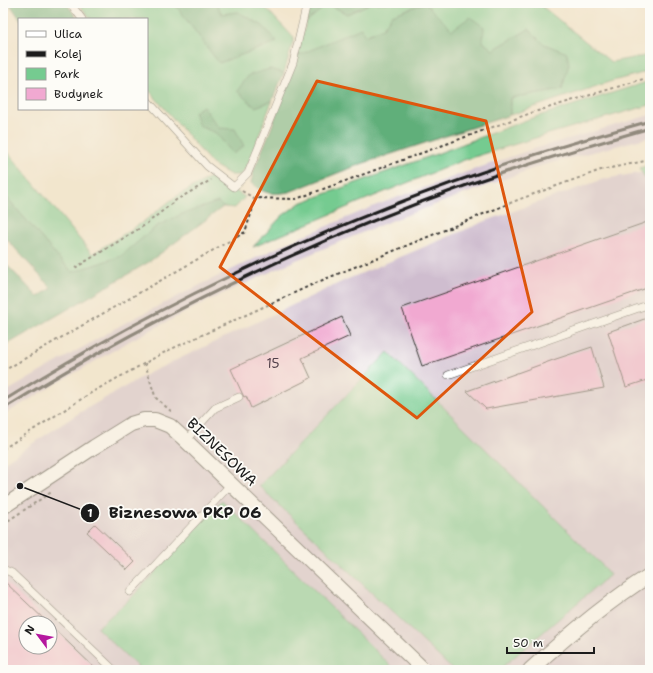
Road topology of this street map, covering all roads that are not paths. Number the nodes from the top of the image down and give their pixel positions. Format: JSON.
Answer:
{"nodes":[{"id":1,"x":70,"y":3,"type":"edge"},
{"id":2,"x":307,"y":3,"type":"edge"},
{"id":3,"x":81,"y":18,"type":"edge"},
{"id":4,"x":148,"y":101,"type":"edge"},
{"id":5,"x":650,"y":304,"type":"edge"},
{"id":6,"x":448,"y":375,"type":"dead end"},
{"id":7,"x":239,"y":397,"type":"dead end"},
{"id":8,"x":186,"y":440,"type":"junction"},
{"id":9,"x":231,"y":484,"type":"junction"},
{"id":10,"x":3,"y":507,"type":"edge"},
{"id":11,"x":3,"y":569,"type":"edge"},
{"id":12,"x":650,"y":575,"type":"edge"},
{"id":13,"x":130,"y":592,"type":"dead end"},
{"id":14,"x":114,"y":670,"type":"edge"},
{"id":15,"x":424,"y":670,"type":"edge"},
{"id":16,"x":530,"y":670,"type":"edge"}],
"edges":[{"from":1,"to":3,"type":"lane"},
{"from":2,"to":4,"type":"lane"},
{"from":5,"to":6,"type":"lane"},
{"from":7,"to":8,"type":"lane"},
{"from":8,"to":9,"type":"street","name":"BIZNESOWA"},
{"from":8,"to":10,"type":"street","name":"BIZNESOWA"},
{"from":9,"to":13,"type":"lane"},
{"from":9,"to":15,"type":"street","name":"BIZNESOWA"},
{"from":11,"to":14,"type":"lane"},
{"from":12,"to":16,"type":"street"}]}
